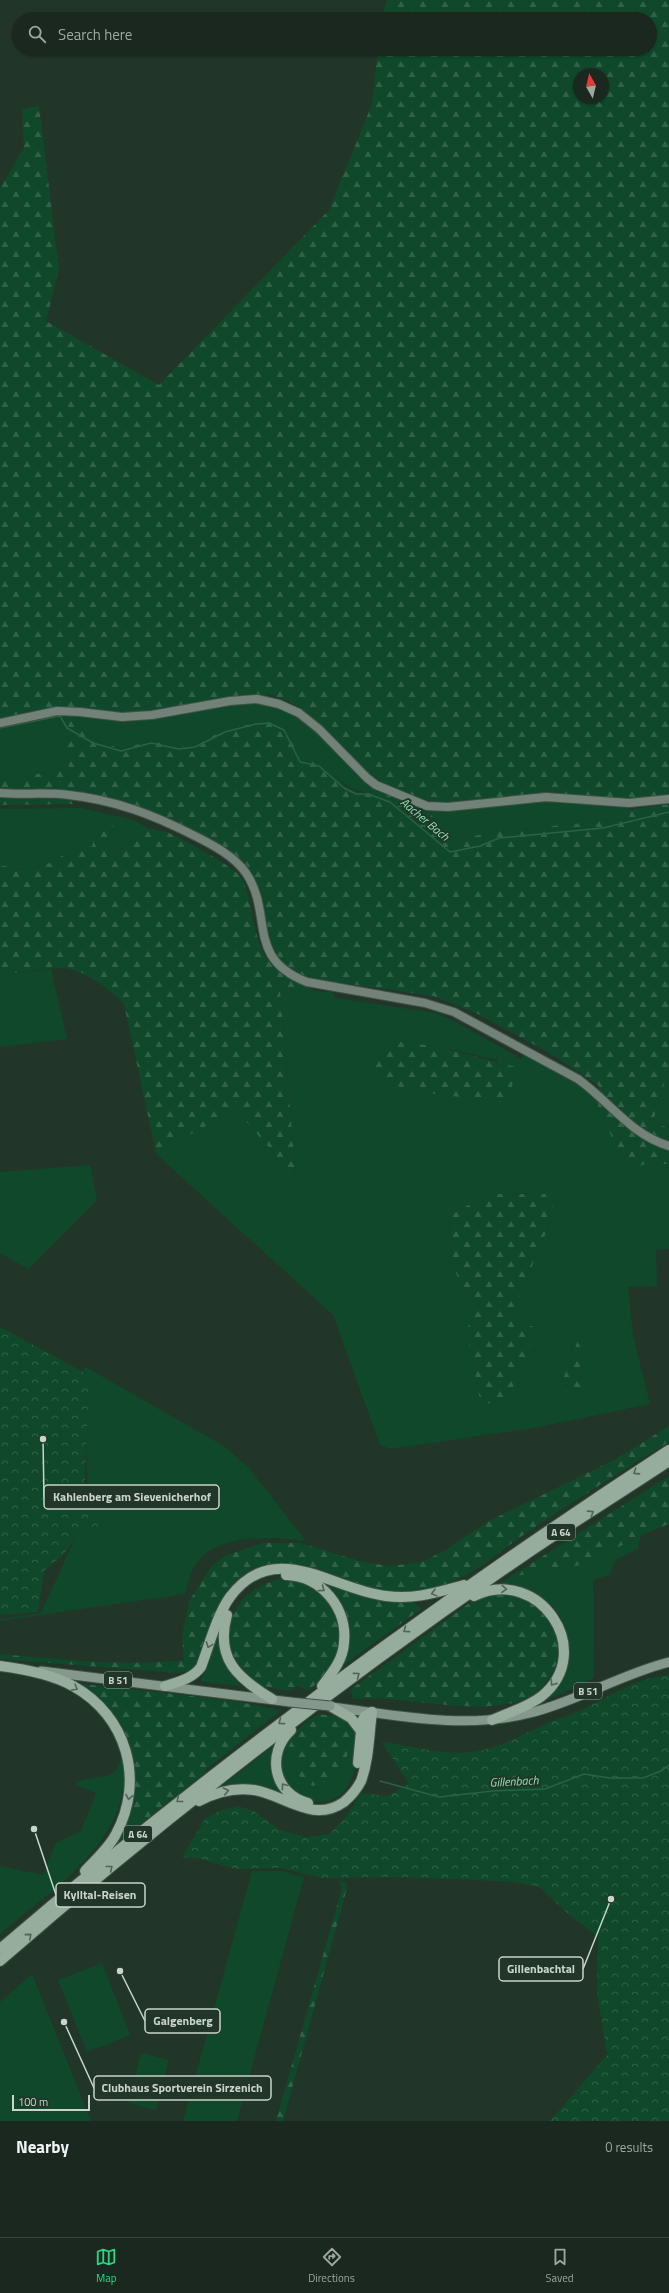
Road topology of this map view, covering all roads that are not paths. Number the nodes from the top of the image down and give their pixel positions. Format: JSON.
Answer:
{"nodes":[{"id":1,"x":0,"y":723,"type":"edge"},
{"id":2,"x":0,"y":793,"type":"edge"},
{"id":3,"x":669,"y":799,"type":"edge"},
{"id":4,"x":669,"y":1146,"type":"edge"},
{"id":5,"x":669,"y":1450,"type":"edge"},
{"id":6,"x":669,"y":1462,"type":"edge"},
{"id":7,"x":471,"y":1582,"type":"junction"},
{"id":8,"x":454,"y":1605,"type":"junction"},
{"id":9,"x":669,"y":1662,"type":"edge"},
{"id":10,"x":0,"y":1666,"type":"edge"},
{"id":11,"x":26,"y":1669,"type":"junction"},
{"id":12,"x":165,"y":1686,"type":"junction"},
{"id":13,"x":312,"y":1698,"type":"junction"},
{"id":14,"x":272,"y":1699,"type":"junction"},
{"id":15,"x":328,"y":1702,"type":"junction"},
{"id":16,"x":372,"y":1712,"type":"junction"},
{"id":17,"x":492,"y":1720,"type":"junction"},
{"id":18,"x":361,"y":1730,"type":"junction"},
{"id":19,"x":178,"y":1812,"type":"junction"},
{"id":20,"x":66,"y":1892,"type":"junction"},
{"id":21,"x":0,"y":1949,"type":"edge"},
{"id":22,"x":0,"y":1961,"type":"edge"}],
"edges":[{"from":1,"to":3,"type":"main road"},
{"from":2,"to":4,"type":"main road"},
{"from":5,"to":7,"type":"highway","number":"A 64","one_way":true},
{"from":8,"to":6,"type":"highway","number":"A 64","one_way":true},
{"from":7,"to":12,"type":"highway","one_way":true},
{"from":7,"to":13,"type":"highway","number":"A 64","one_way":true},
{"from":15,"to":8,"type":"highway","number":"A 64","one_way":true},
{"from":8,"to":17,"type":"highway","one_way":true},
{"from":9,"to":17,"type":"main road","number":"B 51"},
{"from":10,"to":11,"type":"highway","number":"B 51"},
{"from":11,"to":12,"type":"main road","number":"B 51"},
{"from":11,"to":20,"type":"highway","one_way":true},
{"from":12,"to":14,"type":"main road","number":"B 51"},
{"from":14,"to":13,"type":"highway","one_way":true},
{"from":13,"to":20,"type":"highway","number":"A 64","one_way":true},
{"from":14,"to":15,"type":"main road","number":"B 51","bridge":true},
{"from":15,"to":16,"type":"main road","number":"B 51"},
{"from":15,"to":18,"type":"highway"},
{"from":18,"to":15,"type":"highway","one_way":true},
{"from":15,"to":19,"type":"highway","number":"A 64"},
{"from":16,"to":17,"type":"main road","number":"B 51"},
{"from":16,"to":18,"type":"highway"},
{"from":19,"to":16,"type":"highway","one_way":true},
{"from":22,"to":19,"type":"highway","number":"A 64","one_way":true},
{"from":20,"to":21,"type":"highway","number":"A 64"}]}
